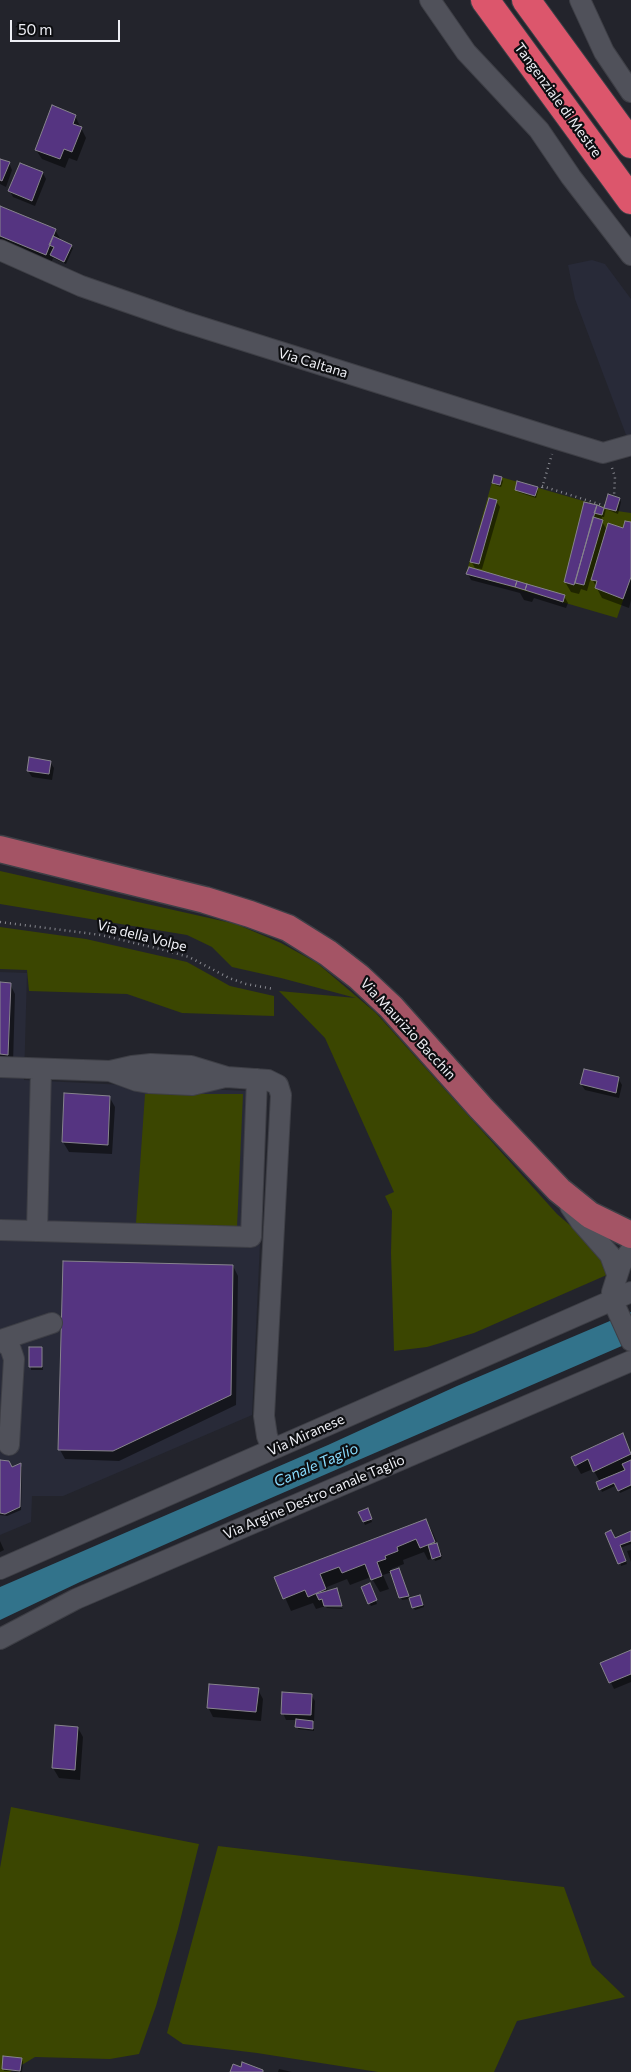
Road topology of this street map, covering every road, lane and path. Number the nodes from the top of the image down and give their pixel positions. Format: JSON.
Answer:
{"nodes":[{"id":1,"x":430,"y":0,"type":"edge"},
{"id":2,"x":484,"y":0,"type":"edge"},
{"id":3,"x":526,"y":0,"type":"edge"},
{"id":4,"x":580,"y":0,"type":"edge"},
{"id":5,"x":631,"y":92,"type":"edge"},
{"id":6,"x":631,"y":144,"type":"edge"},
{"id":7,"x":631,"y":200,"type":"edge"},
{"id":8,"x":0,"y":250,"type":"edge"},
{"id":9,"x":631,"y":255,"type":"edge"},
{"id":10,"x":557,"y":439,"type":"junction"},
{"id":11,"x":619,"y":449,"type":"edge"},
{"id":12,"x":614,"y":496,"type":"dead end"},
{"id":13,"x":605,"y":506,"type":"dead end"},
{"id":14,"x":0,"y":849,"type":"edge"},
{"id":15,"x":0,"y":922,"type":"edge"},
{"id":16,"x":274,"y":989,"type":"dead end"},
{"id":17,"x":0,"y":1067,"type":"edge"},
{"id":18,"x":41,"y":1069,"type":"junction"},
{"id":19,"x":257,"y":1078,"type":"junction"},
{"id":20,"x":559,"y":1190,"type":"junction"},
{"id":21,"x":0,"y":1230,"type":"edge"},
{"id":22,"x":38,"y":1231,"type":"junction"},
{"id":23,"x":631,"y":1234,"type":"edge"},
{"id":24,"x":631,"y":1250,"type":"edge"},
{"id":25,"x":617,"y":1274,"type":"junction"},
{"id":26,"x":631,"y":1292,"type":"edge"},
{"id":27,"x":615,"y":1306,"type":"junction"},
{"id":28,"x":52,"y":1323,"type":"dead end"},
{"id":29,"x":0,"y":1340,"type":"edge"},
{"id":30,"x":631,"y":1341,"type":"edge"},
{"id":31,"x":631,"y":1361,"type":"edge"},
{"id":32,"x":9,"y":1446,"type":"dead end"},
{"id":33,"x":272,"y":1449,"type":"junction"},
{"id":34,"x":0,"y":1569,"type":"edge"},
{"id":35,"x":0,"y":1638,"type":"edge"}],
"edges":[{"from":1,"to":9,"type":"street"},
{"from":2,"to":7,"type":"highway","name":"Tangenziale di Mestre"},
{"from":3,"to":6,"type":"highway"},
{"from":4,"to":5,"type":"street"},
{"from":8,"to":10,"type":"street","name":"Via Caltana"},
{"from":10,"to":11,"type":"street","name":"Via Caltana"},
{"from":10,"to":13,"type":"path"},
{"from":11,"to":12,"type":"path"},
{"from":14,"to":20,"type":"main road","name":"Via Maurizio Bacchin"},
{"from":15,"to":16,"type":"path","name":"Via della Volpe"},
{"from":17,"to":18,"type":"street"},
{"from":18,"to":19,"type":"street"},
{"from":18,"to":22,"type":"street"},
{"from":19,"to":22,"type":"street"},
{"from":19,"to":33,"type":"street"},
{"from":20,"to":23,"type":"main road","name":"Via Maurizio Bacchin"},
{"from":20,"to":25,"type":"street"},
{"from":21,"to":22,"type":"street"},
{"from":24,"to":25,"type":"street"},
{"from":25,"to":27,"type":"street"},
{"from":26,"to":27,"type":"street","name":"Via Miranese"},
{"from":27,"to":30,"type":"street"},
{"from":27,"to":33,"type":"street","name":"Via Miranese"},
{"from":28,"to":29,"type":"street"},
{"from":29,"to":32,"type":"street"},
{"from":31,"to":35,"type":"street","name":"Via Argine Destro canale Taglio"},
{"from":33,"to":34,"type":"street","name":"Via Miranese"}]}
